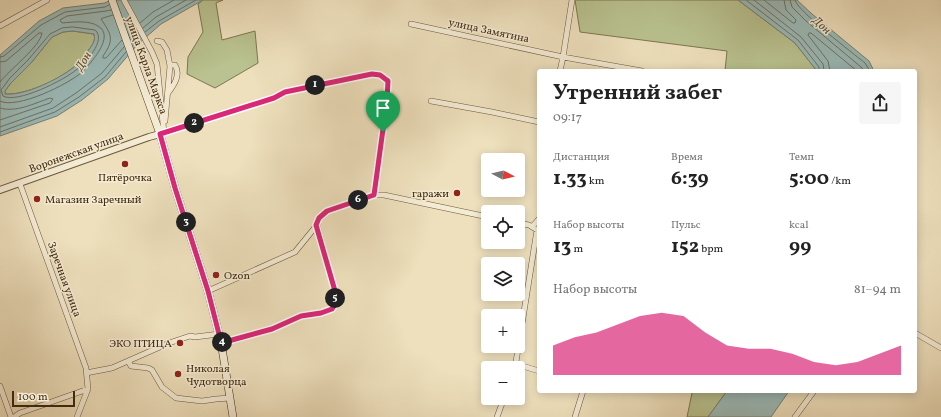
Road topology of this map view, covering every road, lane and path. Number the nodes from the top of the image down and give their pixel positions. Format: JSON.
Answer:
{"nodes":[{"id":1,"x":47,"y":0,"type":"edge"},
{"id":2,"x":112,"y":0,"type":"edge"},
{"id":3,"x":124,"y":0,"type":"edge"},
{"id":4,"x":572,"y":0,"type":"edge"},
{"id":5,"x":411,"y":24,"type":"dead end"},
{"id":6,"x":0,"y":26,"type":"edge"},
{"id":7,"x":157,"y":41,"type":"dead end"},
{"id":8,"x":563,"y":56,"type":"junction"},
{"id":9,"x":170,"y":66,"type":"junction"},
{"id":10,"x":560,"y":69,"type":"edge"},
{"id":11,"x":631,"y":69,"type":"edge"},
{"id":12,"x":168,"y":94,"type":"junction"},
{"id":13,"x":431,"y":101,"type":"dead end"},
{"id":14,"x":537,"y":122,"type":"edge"},
{"id":15,"x":160,"y":123,"type":"junction"},
{"id":16,"x":162,"y":134,"type":"junction"},
{"id":17,"x":20,"y":184,"type":"junction"},
{"id":18,"x":0,"y":190,"type":"edge"},
{"id":19,"x":374,"y":195,"type":"junction"},
{"id":20,"x":481,"y":216,"type":"edge"},
{"id":21,"x":537,"y":221,"type":"edge"},
{"id":22,"x":525,"y":224,"type":"edge"},
{"id":23,"x":316,"y":225,"type":"junction"},
{"id":24,"x":532,"y":227,"type":"junction"},
{"id":25,"x":208,"y":291,"type":"junction"},
{"id":26,"x":219,"y":334,"type":"junction"},
{"id":27,"x":917,"y":334,"type":"edge"},
{"id":28,"x":221,"y":342,"type":"junction"},
{"id":29,"x":941,"y":348,"type":"edge"},
{"id":30,"x":128,"y":361,"type":"junction"},
{"id":31,"x":517,"y":361,"type":"edge"},
{"id":32,"x":525,"y":368,"type":"edge"},
{"id":33,"x":537,"y":371,"type":"edge"},
{"id":34,"x":86,"y":373,"type":"junction"},
{"id":35,"x":0,"y":386,"type":"edge"},
{"id":36,"x":88,"y":386,"type":"junction"},
{"id":37,"x":582,"y":393,"type":"edge"},
{"id":38,"x":813,"y":393,"type":"edge"},
{"id":39,"x":230,"y":398,"type":"junction"},
{"id":40,"x":501,"y":405,"type":"edge"},
{"id":41,"x":13,"y":417,"type":"edge"},
{"id":42,"x":77,"y":417,"type":"edge"},
{"id":43,"x":233,"y":417,"type":"edge"},
{"id":44,"x":497,"y":417,"type":"edge"},
{"id":45,"x":575,"y":417,"type":"edge"},
{"id":46,"x":795,"y":417,"type":"edge"}],
"edges":[{"from":1,"to":6,"type":"street"},
{"from":2,"to":15,"type":"main road","name":"улица Карла Маркса"},
{"from":3,"to":15,"type":"street","name":"улица Карла Маркса"},
{"from":4,"to":8,"type":"street"},
{"from":5,"to":8,"type":"street","name":"улица Замятина"},
{"from":7,"to":9,"type":"street"},
{"from":8,"to":10,"type":"street"},
{"from":8,"to":11,"type":"street","name":"улица Замятина"},
{"from":9,"to":12,"type":"street"},
{"from":9,"to":12,"type":"street"},
{"from":12,"to":15,"type":"street"},
{"from":13,"to":14,"type":"street"},
{"from":15,"to":16,"type":"main road","name":"улица Карла Маркса"},
{"from":16,"to":17,"type":"street","name":"Воронежская улица"},
{"from":16,"to":19,"type":"street"},
{"from":16,"to":25,"type":"main road","name":"улица Карла Маркса"},
{"from":17,"to":18,"type":"street","name":"Воронежская улица"},
{"from":17,"to":34,"type":"street","name":"Заречная улица"},
{"from":19,"to":20,"type":"street"},
{"from":19,"to":23,"type":"street"},
{"from":21,"to":24,"type":"street"},
{"from":22,"to":24,"type":"street"},
{"from":23,"to":25,"type":"street"},
{"from":23,"to":28,"type":"street"},
{"from":24,"to":31,"type":"street"},
{"from":25,"to":26,"type":"main road","name":"улица Карла Маркса"},
{"from":26,"to":28,"type":"main road","name":"улица Карла Маркса"},
{"from":26,"to":30,"type":"street"},
{"from":27,"to":29,"type":"street"},
{"from":28,"to":39,"type":"main road","name":"улица Карла Маркса"},
{"from":30,"to":34,"type":"street"},
{"from":30,"to":39,"type":"street"},
{"from":32,"to":33,"type":"street"},
{"from":34,"to":36,"type":"street","name":"Заречная улица"},
{"from":35,"to":41,"type":"street"},
{"from":36,"to":41,"type":"street"},
{"from":36,"to":42,"type":"street"},
{"from":37,"to":45,"type":"street"},
{"from":38,"to":46,"type":"street"},
{"from":39,"to":43,"type":"main road","name":"улица Карла Маркса"},
{"from":40,"to":44,"type":"street"}]}
